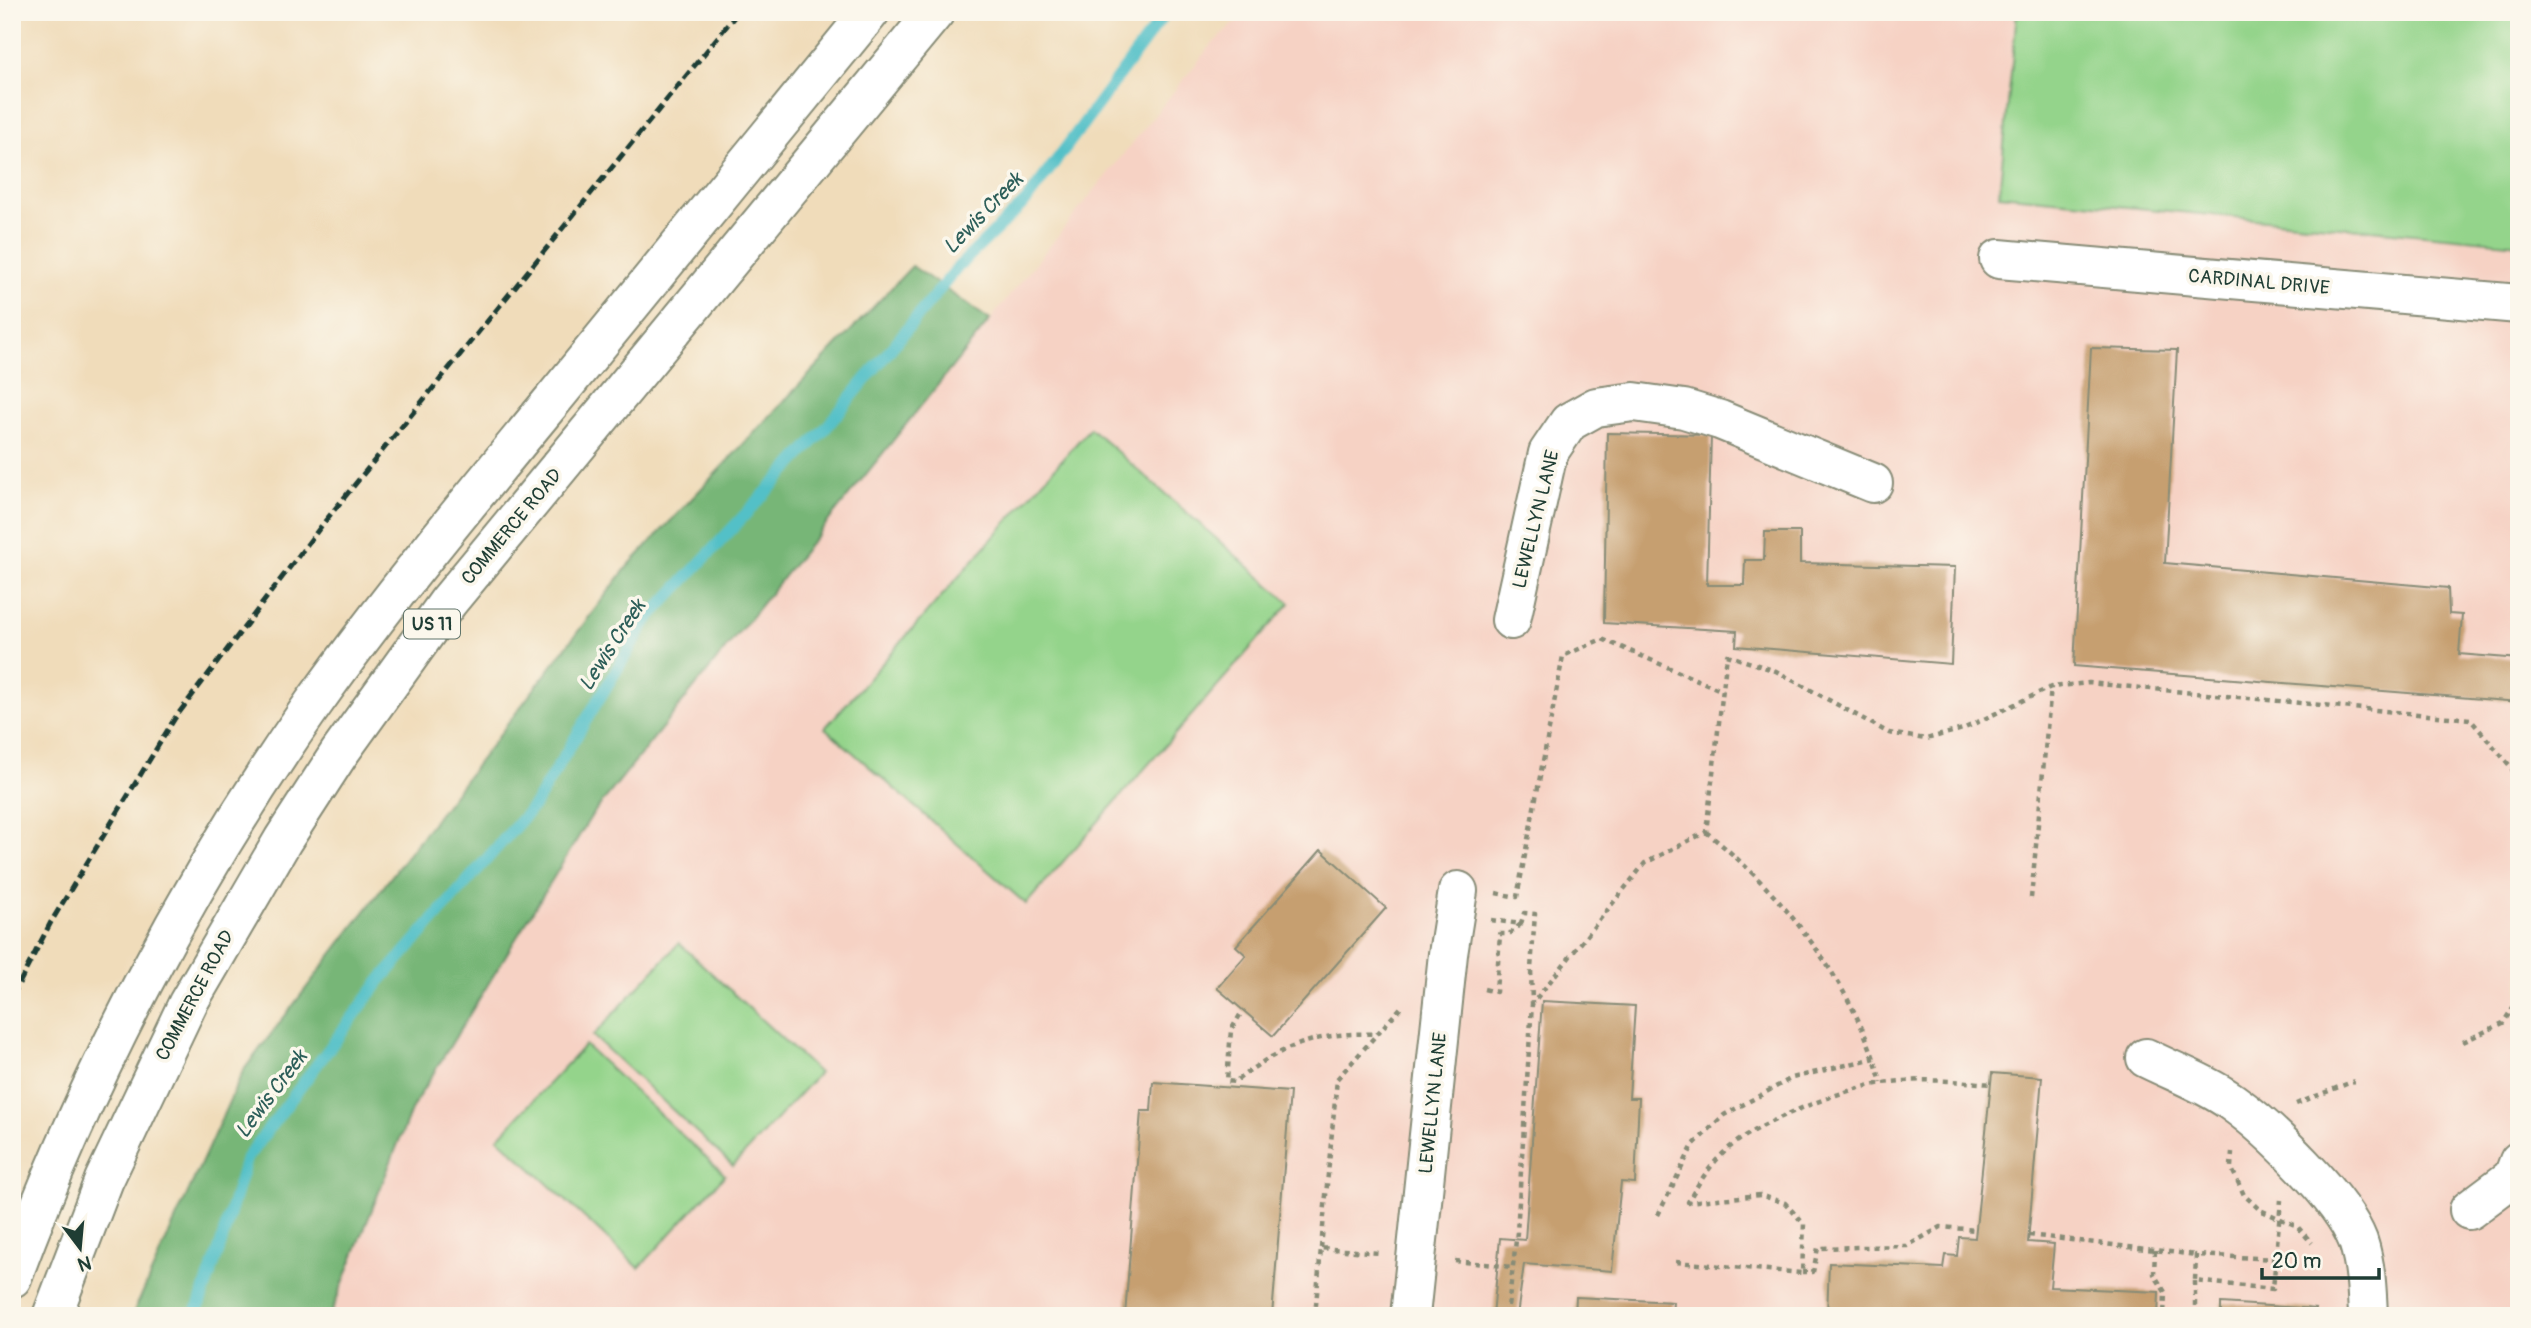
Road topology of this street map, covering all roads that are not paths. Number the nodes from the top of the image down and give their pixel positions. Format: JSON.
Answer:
{"nodes":[{"id":1,"x":870,"y":12,"type":"edge"},
{"id":2,"x":935,"y":12,"type":"edge"},
{"id":3,"x":1999,"y":259,"type":"dead end"},
{"id":4,"x":2519,"y":304,"type":"edge"},
{"id":5,"x":1873,"y":482,"type":"dead end"},
{"id":6,"x":1511,"y":620,"type":"dead end"},
{"id":7,"x":1473,"y":892,"type":"road end"},
{"id":8,"x":2146,"y":1058,"type":"dead end"},
{"id":9,"x":2519,"y":1161,"type":"edge"},
{"id":10,"x":2469,"y":1210,"type":"dead end"},
{"id":11,"x":12,"y":1278,"type":"edge"},
{"id":12,"x":52,"y":1316,"type":"edge"},
{"id":13,"x":1410,"y":1316,"type":"edge"},
{"id":14,"x":2368,"y":1316,"type":"edge"}],
"edges":[{"from":1,"to":11,"type":"main road","number":"US 11"},
{"from":2,"to":12,"type":"main road","name":"COMMERCE ROAD","number":"US 11"},
{"from":3,"to":4,"type":"main road","name":"CARDINAL DRIVE"},
{"from":5,"to":6,"type":"main road","name":"LEWELLYN LANE"},
{"from":7,"to":13,"type":"main road","name":"LEWELLYN LANE"},
{"from":8,"to":14,"type":"main road"},
{"from":9,"to":10,"type":"main road"}]}
